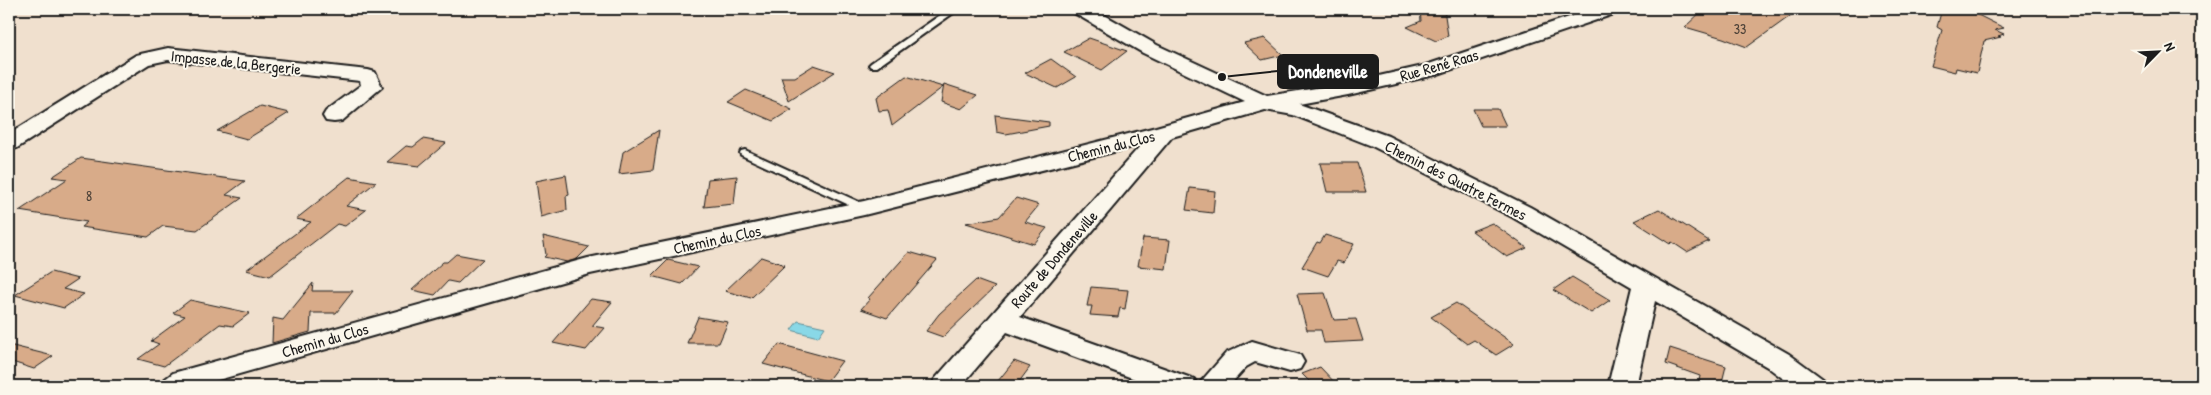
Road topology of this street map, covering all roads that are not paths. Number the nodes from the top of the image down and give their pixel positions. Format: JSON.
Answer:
{"nodes":[{"id":1,"x":955,"y":9,"type":"edge"},
{"id":2,"x":1081,"y":9,"type":"edge"},
{"id":3,"x":1610,"y":9,"type":"edge"},
{"id":4,"x":874,"y":65,"type":"dead end"},
{"id":5,"x":1264,"y":103,"type":"junction"},
{"id":6,"x":334,"y":116,"type":"dead end"},
{"id":7,"x":1164,"y":132,"type":"junction"},
{"id":8,"x":9,"y":143,"type":"edge"},
{"id":9,"x":745,"y":153,"type":"dead end"},
{"id":10,"x":864,"y":208,"type":"junction"},
{"id":11,"x":1646,"y":283,"type":"junction"},
{"id":12,"x":1001,"y":320,"type":"junction"},
{"id":13,"x":1290,"y":362,"type":"dead end"},
{"id":14,"x":175,"y":386,"type":"edge"},
{"id":15,"x":945,"y":386,"type":"edge"},
{"id":16,"x":1184,"y":386,"type":"edge"},
{"id":17,"x":1212,"y":386,"type":"edge"},
{"id":18,"x":1622,"y":386,"type":"edge"},
{"id":19,"x":1813,"y":386,"type":"edge"}],
"edges":[{"from":1,"to":4,"type":"lane"},
{"from":2,"to":5,"type":"street","name":"Chemin des Quatre Fermes"},
{"from":3,"to":5,"type":"street","name":"Rue René Raas"},
{"from":5,"to":7,"type":"street","name":"Chemin du Clos"},
{"from":5,"to":11,"type":"street","name":"Chemin des Quatre Fermes"},
{"from":6,"to":8,"type":"street","name":"Impasse de la Bergerie"},
{"from":7,"to":10,"type":"street","name":"Chemin du Clos"},
{"from":7,"to":12,"type":"street","name":"Route de Dondeneville"},
{"from":9,"to":10,"type":"lane"},
{"from":10,"to":14,"type":"street","name":"Chemin du Clos"},
{"from":11,"to":18,"type":"street"},
{"from":11,"to":19,"type":"street","name":"Chemin des Quatre Fermes"},
{"from":12,"to":15,"type":"street","name":"Route de Dondeneville"},
{"from":12,"to":16,"type":"street"},
{"from":13,"to":17,"type":"street"}]}
